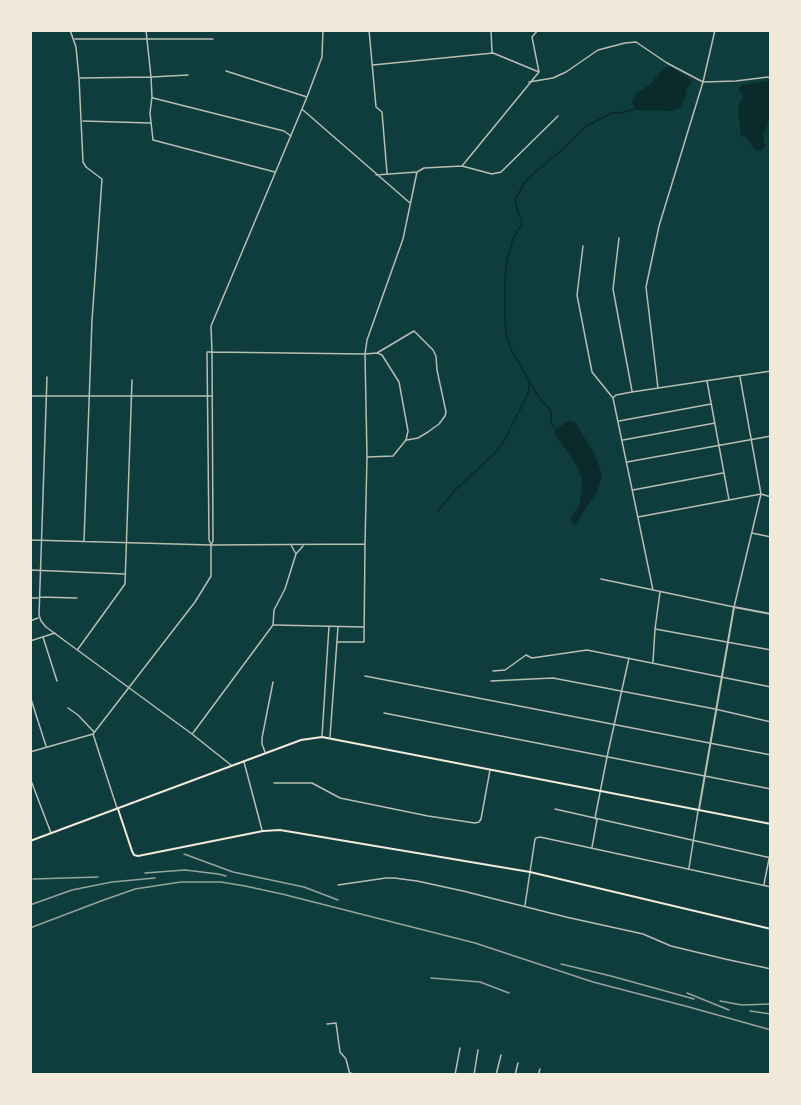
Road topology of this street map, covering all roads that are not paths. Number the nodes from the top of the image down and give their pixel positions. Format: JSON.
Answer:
{"nodes":[{"id":1,"x":70,"y":30,"type":"edge"},
{"id":2,"x":146,"y":30,"type":"edge"},
{"id":3,"x":323,"y":30,"type":"edge"},
{"id":4,"x":369,"y":30,"type":"edge"},
{"id":5,"x":491,"y":30,"type":"edge"},
{"id":6,"x":538,"y":30,"type":"edge"},
{"id":7,"x":715,"y":30,"type":"edge"},
{"id":8,"x":74,"y":39,"type":"junction"},
{"id":9,"x":147,"y":39,"type":"junction"},
{"id":10,"x":213,"y":39,"type":"dead end"},
{"id":11,"x":493,"y":53,"type":"junction"},
{"id":12,"x":373,"y":65,"type":"junction"},
{"id":13,"x":226,"y":71,"type":"dead end"},
{"id":14,"x":539,"y":72,"type":"junction"},
{"id":15,"x":188,"y":75,"type":"dead end"},
{"id":16,"x":152,"y":77,"type":"junction"},
{"id":17,"x":79,"y":78,"type":"junction"},
{"id":18,"x":771,"y":79,"type":"edge"},
{"id":19,"x":529,"y":82,"type":"junction"},
{"id":20,"x":703,"y":82,"type":"junction"},
{"id":21,"x":307,"y":97,"type":"junction"},
{"id":22,"x":152,"y":98,"type":"junction"},
{"id":23,"x":302,"y":110,"type":"junction"},
{"id":24,"x":558,"y":116,"type":"dead end"},
{"id":25,"x":82,"y":121,"type":"junction"},
{"id":26,"x":151,"y":123,"type":"junction"},
{"id":27,"x":291,"y":136,"type":"junction"},
{"id":28,"x":462,"y":166,"type":"junction"},
{"id":29,"x":276,"y":172,"type":"junction"},
{"id":30,"x":417,"y":172,"type":"junction"},
{"id":31,"x":387,"y":174,"type":"junction"},
{"id":32,"x":376,"y":175,"type":"junction"},
{"id":33,"x":411,"y":203,"type":"junction"},
{"id":34,"x":619,"y":238,"type":"dead end"},
{"id":35,"x":583,"y":246,"type":"dead end"},
{"id":36,"x":212,"y":352,"type":"junction"},
{"id":37,"x":377,"y":353,"type":"junction"},
{"id":38,"x":365,"y":354,"type":"junction"},
{"id":39,"x":771,"y":371,"type":"edge"},
{"id":40,"x":740,"y":376,"type":"junction"},
{"id":41,"x":47,"y":377,"type":"dead end"},
{"id":42,"x":132,"y":380,"type":"dead end"},
{"id":43,"x":707,"y":381,"type":"junction"},
{"id":44,"x":658,"y":388,"type":"junction"},
{"id":45,"x":632,"y":392,"type":"junction"},
{"id":46,"x":30,"y":396,"type":"edge"},
{"id":47,"x":46,"y":396,"type":"junction"},
{"id":48,"x":88,"y":396,"type":"junction"},
{"id":49,"x":131,"y":396,"type":"junction"},
{"id":50,"x":208,"y":396,"type":"junction"},
{"id":51,"x":213,"y":396,"type":"junction"},
{"id":52,"x":613,"y":398,"type":"junction"},
{"id":53,"x":711,"y":404,"type":"junction"},
{"id":54,"x":618,"y":421,"type":"junction"},
{"id":55,"x":715,"y":423,"type":"junction"},
{"id":56,"x":771,"y":436,"type":"edge"},
{"id":57,"x":406,"y":440,"type":"junction"},
{"id":58,"x":752,"y":440,"type":"junction"},
{"id":59,"x":622,"y":441,"type":"junction"},
{"id":60,"x":719,"y":445,"type":"junction"},
{"id":61,"x":367,"y":457,"type":"junction"},
{"id":62,"x":626,"y":462,"type":"junction"},
{"id":63,"x":724,"y":473,"type":"junction"},
{"id":64,"x":632,"y":490,"type":"junction"},
{"id":65,"x":761,"y":494,"type":"junction"},
{"id":66,"x":771,"y":497,"type":"edge"},
{"id":67,"x":729,"y":501,"type":"junction"},
{"id":68,"x":638,"y":517,"type":"junction"},
{"id":69,"x":752,"y":533,"type":"junction"},
{"id":70,"x":771,"y":537,"type":"edge"},
{"id":71,"x":30,"y":540,"type":"edge"},
{"id":72,"x":41,"y":541,"type":"junction"},
{"id":73,"x":84,"y":542,"type":"junction"},
{"id":74,"x":127,"y":543,"type":"junction"},
{"id":75,"x":291,"y":544,"type":"junction"},
{"id":76,"x":304,"y":544,"type":"junction"},
{"id":77,"x":365,"y":544,"type":"junction"},
{"id":78,"x":211,"y":545,"type":"junction"},
{"id":79,"x":296,"y":554,"type":"junction"},
{"id":80,"x":30,"y":570,"type":"edge"},
{"id":81,"x":40,"y":570,"type":"junction"},
{"id":82,"x":126,"y":574,"type":"junction"},
{"id":83,"x":601,"y":579,"type":"dead end"},
{"id":84,"x":654,"y":591,"type":"junction"},
{"id":85,"x":660,"y":592,"type":"junction"},
{"id":86,"x":39,"y":597,"type":"junction"},
{"id":87,"x":30,"y":598,"type":"edge"},
{"id":88,"x":77,"y":598,"type":"dead end"},
{"id":89,"x":734,"y":607,"type":"junction"},
{"id":90,"x":771,"y":614,"type":"edge"},
{"id":91,"x":39,"y":616,"type":"junction"},
{"id":92,"x":30,"y":621,"type":"edge"},
{"id":93,"x":273,"y":625,"type":"junction"},
{"id":94,"x":329,"y":626,"type":"junction"},
{"id":95,"x":338,"y":627,"type":"junction"},
{"id":96,"x":364,"y":627,"type":"junction"},
{"id":97,"x":655,"y":629,"type":"junction"},
{"id":98,"x":56,"y":633,"type":"junction"},
{"id":99,"x":43,"y":637,"type":"junction"},
{"id":100,"x":30,"y":641,"type":"edge"},
{"id":101,"x":337,"y":642,"type":"junction"},
{"id":102,"x":727,"y":642,"type":"junction"},
{"id":103,"x":78,"y":649,"type":"junction"},
{"id":104,"x":771,"y":650,"type":"edge"},
{"id":105,"x":629,"y":658,"type":"junction"},
{"id":106,"x":653,"y":663,"type":"junction"},
{"id":107,"x":493,"y":671,"type":"dead end"},
{"id":108,"x":365,"y":676,"type":"dead end"},
{"id":109,"x":721,"y":677,"type":"junction"},
{"id":110,"x":57,"y":681,"type":"dead end"},
{"id":111,"x":491,"y":681,"type":"dead end"},
{"id":112,"x":273,"y":682,"type":"dead end"},
{"id":113,"x":130,"y":687,"type":"junction"},
{"id":114,"x":771,"y":687,"type":"edge"},
{"id":115,"x":622,"y":691,"type":"junction"},
{"id":116,"x":30,"y":696,"type":"edge"},
{"id":117,"x":68,"y":708,"type":"dead end"},
{"id":118,"x":715,"y":709,"type":"junction"},
{"id":119,"x":384,"y":713,"type":"dead end"},
{"id":120,"x":771,"y":722,"type":"edge"},
{"id":121,"x":614,"y":724,"type":"junction"},
{"id":122,"x":93,"y":733,"type":"junction"},
{"id":123,"x":192,"y":734,"type":"junction"},
{"id":124,"x":322,"y":737,"type":"junction"},
{"id":125,"x":330,"y":738,"type":"junction"},
{"id":126,"x":709,"y":742,"type":"junction"},
{"id":127,"x":46,"y":747,"type":"junction"},
{"id":128,"x":30,"y":752,"type":"edge"},
{"id":129,"x":266,"y":753,"type":"junction"},
{"id":130,"x":771,"y":755,"type":"edge"},
{"id":131,"x":607,"y":757,"type":"junction"},
{"id":132,"x":244,"y":761,"type":"junction"},
{"id":133,"x":231,"y":766,"type":"junction"},
{"id":134,"x":490,"y":769,"type":"junction"},
{"id":135,"x":705,"y":776,"type":"junction"},
{"id":136,"x":30,"y":778,"type":"edge"},
{"id":137,"x":274,"y":783,"type":"dead end"},
{"id":138,"x":771,"y":789,"type":"edge"},
{"id":139,"x":601,"y":791,"type":"junction"},
{"id":140,"x":118,"y":809,"type":"junction"},
{"id":141,"x":555,"y":809,"type":"dead end"},
{"id":142,"x":698,"y":810,"type":"junction"},
{"id":143,"x":596,"y":818,"type":"junction"},
{"id":144,"x":771,"y":824,"type":"edge"},
{"id":145,"x":263,"y":831,"type":"junction"},
{"id":146,"x":51,"y":833,"type":"junction"},
{"id":147,"x":694,"y":840,"type":"junction"},
{"id":148,"x":30,"y":841,"type":"edge"},
{"id":149,"x":591,"y":848,"type":"junction"},
{"id":150,"x":771,"y":849,"type":"edge"},
{"id":151,"x":770,"y":857,"type":"edge"},
{"id":152,"x":688,"y":868,"type":"junction"},
{"id":153,"x":530,"y":872,"type":"junction"},
{"id":154,"x":338,"y":885,"type":"dead end"},
{"id":155,"x":764,"y":885,"type":"junction"},
{"id":156,"x":771,"y":887,"type":"edge"},
{"id":157,"x":525,"y":906,"type":"junction"},
{"id":158,"x":771,"y":929,"type":"edge"},
{"id":159,"x":771,"y":969,"type":"edge"},
{"id":160,"x":327,"y":1024,"type":"dead end"},
{"id":161,"x":460,"y":1048,"type":"dead end"},
{"id":162,"x":478,"y":1050,"type":"dead end"},
{"id":163,"x":501,"y":1055,"type":"dead end"},
{"id":164,"x":518,"y":1063,"type":"dead end"},
{"id":165,"x":540,"y":1069,"type":"dead end"},
{"id":166,"x":350,"y":1074,"type":"edge"},
{"id":167,"x":357,"y":1075,"type":"edge"},
{"id":168,"x":455,"y":1075,"type":"edge"},
{"id":169,"x":474,"y":1075,"type":"edge"},
{"id":170,"x":496,"y":1075,"type":"edge"},
{"id":171,"x":515,"y":1075,"type":"edge"},
{"id":172,"x":538,"y":1075,"type":"edge"}],
"edges":[{"from":1,"to":8,"type":"street"},
{"from":2,"to":9,"type":"street"},
{"from":3,"to":21,"type":"street"},
{"from":4,"to":12,"type":"street"},
{"from":5,"to":11,"type":"street"},
{"from":6,"to":14,"type":"street"},
{"from":7,"to":20,"type":"street"},
{"from":8,"to":9,"type":"street"},
{"from":8,"to":17,"type":"street"},
{"from":9,"to":10,"type":"street"},
{"from":9,"to":16,"type":"street"},
{"from":11,"to":12,"type":"street"},
{"from":11,"to":14,"type":"street"},
{"from":12,"to":31,"type":"street"},
{"from":13,"to":21,"type":"street"},
{"from":14,"to":19,"type":"street"},
{"from":15,"to":16,"type":"street"},
{"from":16,"to":17,"type":"street"},
{"from":16,"to":22,"type":"street"},
{"from":17,"to":25,"type":"street"},
{"from":18,"to":20,"type":"street"},
{"from":19,"to":20,"type":"street"},
{"from":19,"to":28,"type":"street"},
{"from":20,"to":44,"type":"street"},
{"from":21,"to":23,"type":"street"},
{"from":22,"to":26,"type":"street"},
{"from":22,"to":27,"type":"street"},
{"from":23,"to":27,"type":"street"},
{"from":23,"to":32,"type":"street"},
{"from":24,"to":28,"type":"street"},
{"from":25,"to":26,"type":"street"},
{"from":25,"to":48,"type":"street"},
{"from":26,"to":29,"type":"street"},
{"from":27,"to":29,"type":"street"},
{"from":28,"to":30,"type":"street"},
{"from":29,"to":36,"type":"street"},
{"from":30,"to":31,"type":"street"},
{"from":30,"to":33,"type":"street"},
{"from":31,"to":32,"type":"street"},
{"from":32,"to":33,"type":"street"},
{"from":33,"to":38,"type":"street"},
{"from":34,"to":45,"type":"street"},
{"from":35,"to":52,"type":"street"},
{"from":36,"to":38,"type":"street"},
{"from":36,"to":50,"type":"street"},
{"from":36,"to":51,"type":"street"},
{"from":37,"to":38,"type":"street"},
{"from":37,"to":57,"type":"street"},
{"from":37,"to":57,"type":"street"},
{"from":38,"to":61,"type":"street"},
{"from":39,"to":40,"type":"street"},
{"from":40,"to":43,"type":"street"},
{"from":40,"to":58,"type":"street"},
{"from":41,"to":47,"type":"street"},
{"from":42,"to":49,"type":"street"},
{"from":43,"to":44,"type":"street"},
{"from":43,"to":53,"type":"street"},
{"from":44,"to":45,"type":"street"},
{"from":45,"to":52,"type":"street"},
{"from":46,"to":47,"type":"street"},
{"from":47,"to":48,"type":"street"},
{"from":47,"to":72,"type":"street"},
{"from":48,"to":49,"type":"street"},
{"from":48,"to":73,"type":"street"},
{"from":49,"to":50,"type":"street"},
{"from":49,"to":74,"type":"street"},
{"from":50,"to":51,"type":"street"},
{"from":50,"to":78,"type":"street"},
{"from":51,"to":78,"type":"street"},
{"from":52,"to":54,"type":"street"},
{"from":53,"to":54,"type":"street"},
{"from":53,"to":55,"type":"street"},
{"from":54,"to":59,"type":"street"},
{"from":55,"to":59,"type":"street"},
{"from":55,"to":60,"type":"street"},
{"from":56,"to":58,"type":"street"},
{"from":57,"to":61,"type":"street"},
{"from":58,"to":60,"type":"street"},
{"from":58,"to":65,"type":"street"},
{"from":59,"to":62,"type":"street"},
{"from":60,"to":62,"type":"street"},
{"from":60,"to":63,"type":"street"},
{"from":61,"to":77,"type":"street"},
{"from":62,"to":64,"type":"street"},
{"from":63,"to":64,"type":"street"},
{"from":63,"to":67,"type":"street"},
{"from":64,"to":68,"type":"street"},
{"from":65,"to":66,"type":"street"},
{"from":65,"to":67,"type":"street"},
{"from":65,"to":69,"type":"street"},
{"from":67,"to":68,"type":"street"},
{"from":68,"to":84,"type":"street"},
{"from":69,"to":70,"type":"street"},
{"from":69,"to":89,"type":"street"},
{"from":71,"to":72,"type":"street"},
{"from":72,"to":73,"type":"street"},
{"from":72,"to":81,"type":"street"},
{"from":73,"to":74,"type":"street"},
{"from":74,"to":78,"type":"street"},
{"from":74,"to":82,"type":"street"},
{"from":75,"to":76,"type":"street"},
{"from":75,"to":78,"type":"street"},
{"from":75,"to":79,"type":"street"},
{"from":76,"to":77,"type":"street"},
{"from":76,"to":79,"type":"street"},
{"from":77,"to":96,"type":"street"},
{"from":78,"to":113,"type":"street"},
{"from":79,"to":93,"type":"street"},
{"from":80,"to":81,"type":"street"},
{"from":81,"to":82,"type":"street"},
{"from":81,"to":86,"type":"street"},
{"from":82,"to":103,"type":"street"},
{"from":83,"to":84,"type":"street"},
{"from":84,"to":85,"type":"street"},
{"from":85,"to":89,"type":"street"},
{"from":85,"to":97,"type":"street"},
{"from":86,"to":87,"type":"street"},
{"from":86,"to":88,"type":"street"},
{"from":86,"to":91,"type":"street"},
{"from":89,"to":90,"type":"street"},
{"from":89,"to":102,"type":"street"},
{"from":91,"to":92,"type":"street"},
{"from":91,"to":98,"type":"street"},
{"from":93,"to":94,"type":"street"},
{"from":93,"to":123,"type":"street"},
{"from":94,"to":95,"type":"street"},
{"from":94,"to":124,"type":"street"},
{"from":95,"to":96,"type":"street"},
{"from":95,"to":101,"type":"street"},
{"from":96,"to":101,"type":"street"},
{"from":97,"to":102,"type":"street"},
{"from":97,"to":106,"type":"street"},
{"from":98,"to":99,"type":"street"},
{"from":98,"to":103,"type":"street"},
{"from":99,"to":100,"type":"street"},
{"from":99,"to":110,"type":"street"},
{"from":101,"to":125,"type":"street"},
{"from":102,"to":104,"type":"street"},
{"from":102,"to":109,"type":"street"},
{"from":103,"to":113,"type":"street"},
{"from":105,"to":106,"type":"street"},
{"from":105,"to":107,"type":"street"},
{"from":105,"to":115,"type":"street"},
{"from":106,"to":109,"type":"street"},
{"from":108,"to":121,"type":"street"},
{"from":109,"to":114,"type":"street"},
{"from":109,"to":118,"type":"street"},
{"from":111,"to":115,"type":"street"},
{"from":112,"to":129,"type":"street"},
{"from":113,"to":122,"type":"street"},
{"from":113,"to":123,"type":"street"},
{"from":115,"to":118,"type":"street"},
{"from":115,"to":121,"type":"street"},
{"from":116,"to":127,"type":"street"},
{"from":117,"to":122,"type":"street"},
{"from":118,"to":120,"type":"street"},
{"from":118,"to":126,"type":"street"},
{"from":119,"to":131,"type":"street"},
{"from":121,"to":126,"type":"street"},
{"from":121,"to":131,"type":"street"},
{"from":122,"to":127,"type":"street"},
{"from":122,"to":140,"type":"street"},
{"from":123,"to":133,"type":"street"},
{"from":124,"to":125,"type":"main road"},
{"from":124,"to":129,"type":"main road"},
{"from":125,"to":134,"type":"main road"},
{"from":126,"to":130,"type":"street"},
{"from":126,"to":135,"type":"street"},
{"from":127,"to":128,"type":"street"},
{"from":129,"to":132,"type":"main road"},
{"from":131,"to":135,"type":"street"},
{"from":131,"to":139,"type":"street"},
{"from":132,"to":133,"type":"main road"},
{"from":132,"to":145,"type":"street"},
{"from":133,"to":140,"type":"main road"},
{"from":134,"to":137,"type":"street"},
{"from":134,"to":139,"type":"main road"},
{"from":135,"to":138,"type":"street"},
{"from":135,"to":142,"type":"street"},
{"from":136,"to":146,"type":"street"},
{"from":139,"to":142,"type":"main road"},
{"from":139,"to":143,"type":"street"},
{"from":140,"to":145,"type":"main road"},
{"from":140,"to":146,"type":"main road"},
{"from":141,"to":143,"type":"street"},
{"from":142,"to":144,"type":"main road"},
{"from":142,"to":147,"type":"street"},
{"from":143,"to":147,"type":"street"},
{"from":143,"to":149,"type":"street"},
{"from":145,"to":153,"type":"main road"},
{"from":146,"to":148,"type":"main road"},
{"from":147,"to":151,"type":"street"},
{"from":147,"to":152,"type":"street"},
{"from":149,"to":152,"type":"street"},
{"from":149,"to":153,"type":"street"},
{"from":150,"to":151,"type":"street"},
{"from":151,"to":155,"type":"street"},
{"from":152,"to":155,"type":"street"},
{"from":153,"to":157,"type":"street"},
{"from":153,"to":158,"type":"main road"},
{"from":154,"to":157,"type":"street"},
{"from":155,"to":156,"type":"street"},
{"from":157,"to":159,"type":"street"},
{"from":160,"to":166,"type":"street"},
{"from":161,"to":168,"type":"street"},
{"from":162,"to":169,"type":"street"},
{"from":163,"to":170,"type":"street"},
{"from":164,"to":171,"type":"street"},
{"from":165,"to":172,"type":"street"},
{"from":166,"to":167,"type":"street"}]}
